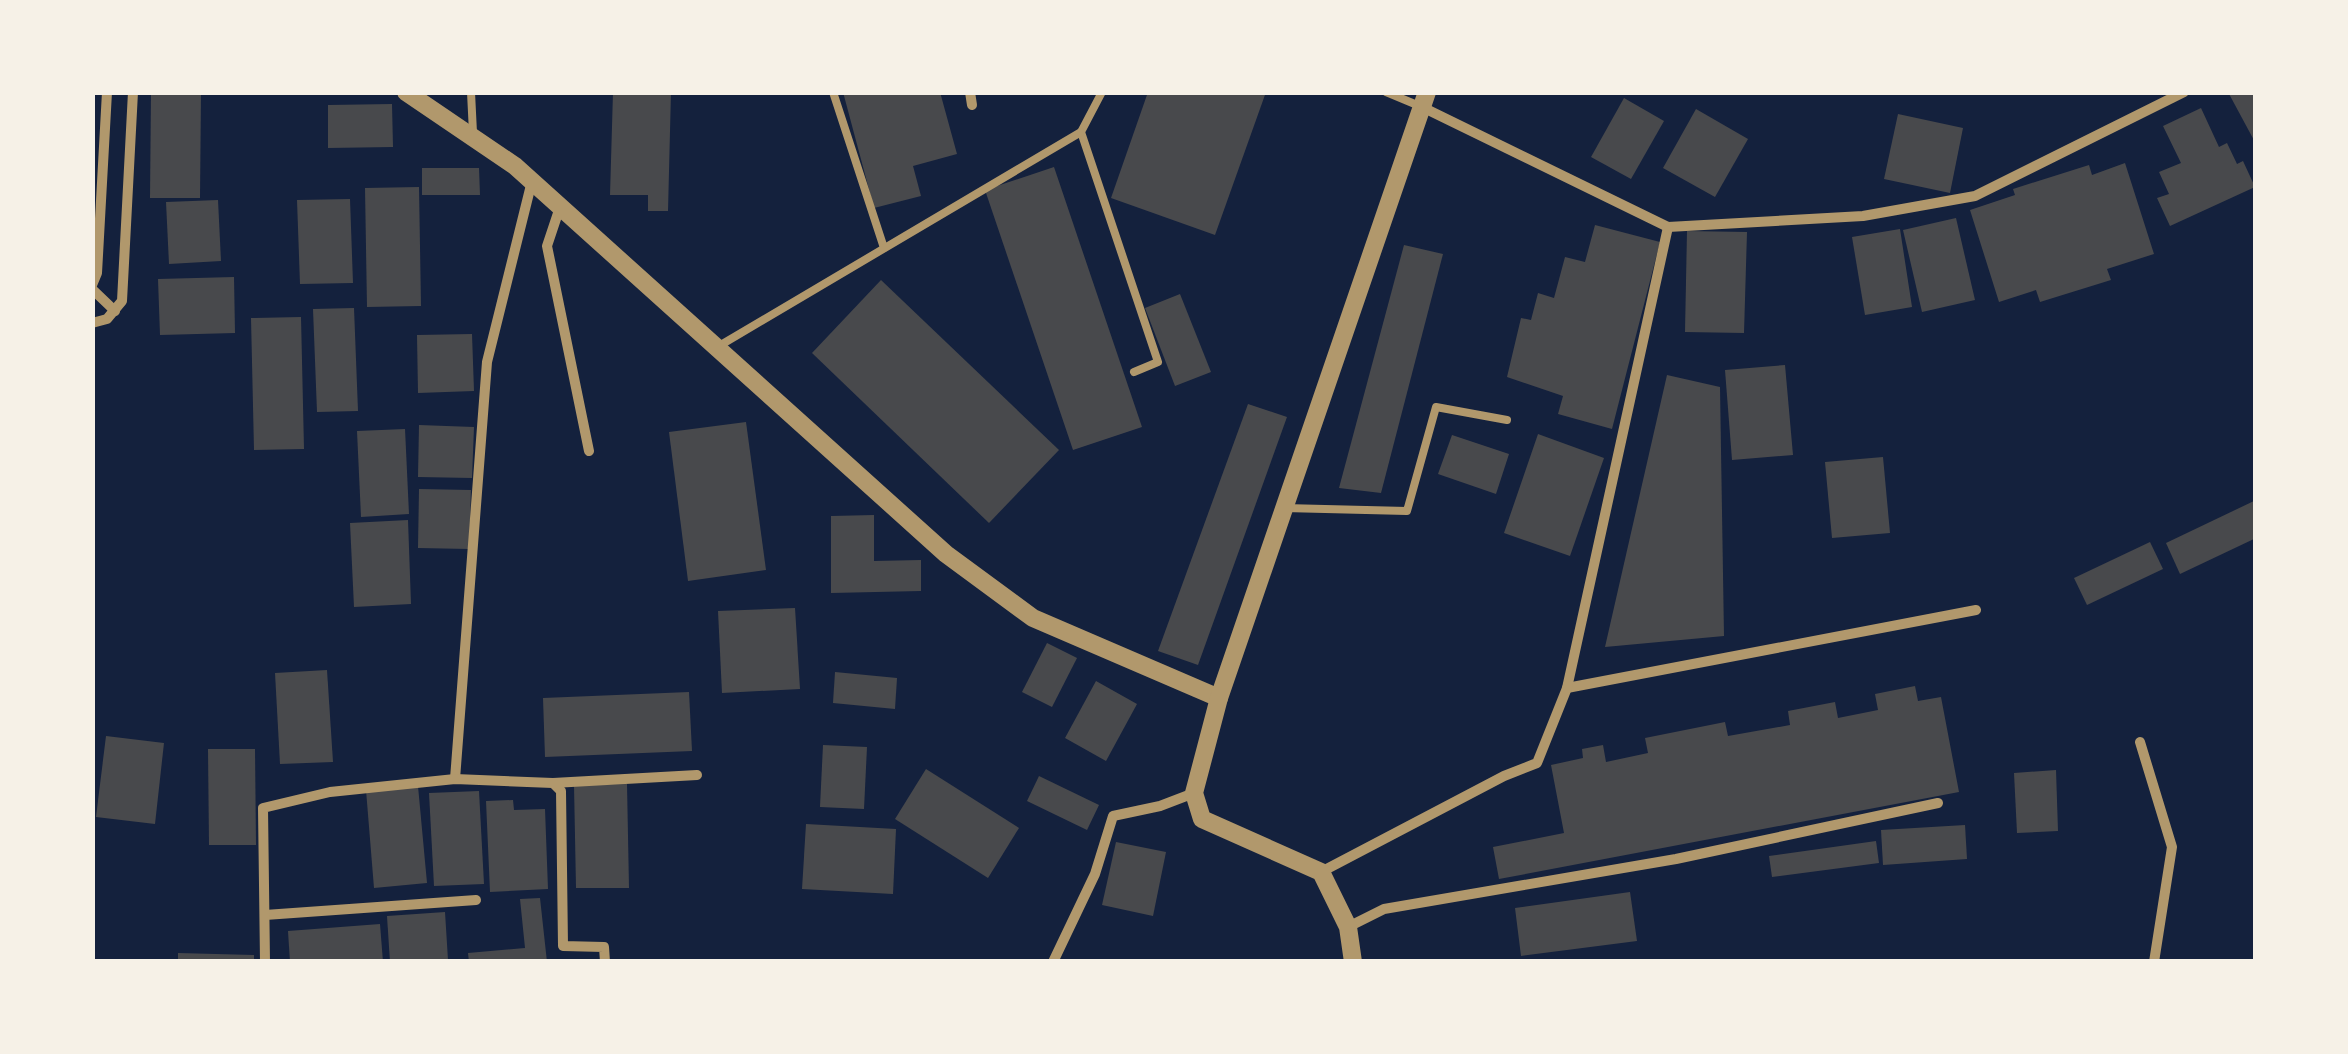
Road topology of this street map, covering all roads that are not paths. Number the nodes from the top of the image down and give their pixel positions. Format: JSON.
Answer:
{"nodes":[{"id":1,"x":107,"y":92,"type":"edge"},
{"id":2,"x":133,"y":92,"type":"edge"},
{"id":3,"x":406,"y":92,"type":"edge"},
{"id":4,"x":472,"y":92,"type":"edge"},
{"id":5,"x":833,"y":92,"type":"edge"},
{"id":6,"x":970,"y":92,"type":"edge"},
{"id":7,"x":1102,"y":92,"type":"edge"},
{"id":8,"x":1386,"y":92,"type":"edge"},
{"id":9,"x":2184,"y":92,"type":"edge"},
{"id":10,"x":1425,"y":100,"type":"edge"},
{"id":11,"x":972,"y":106,"type":"dead end"},
{"id":12,"x":1081,"y":132,"type":"junction"},
{"id":13,"x":473,"y":137,"type":"junction"},
{"id":14,"x":98,"y":172,"type":"edge"},
{"id":15,"x":532,"y":181,"type":"junction"},
{"id":16,"x":560,"y":206,"type":"junction"},
{"id":17,"x":1668,"y":226,"type":"junction"},
{"id":18,"x":884,"y":248,"type":"junction"},
{"id":19,"x":92,"y":288,"type":"edge"},
{"id":20,"x":116,"y":311,"type":"junction"},
{"id":21,"x":92,"y":322,"type":"edge"},
{"id":22,"x":716,"y":347,"type":"junction"},
{"id":23,"x":1134,"y":372,"type":"dead end"},
{"id":24,"x":1506,"y":420,"type":"dead end"},
{"id":25,"x":589,"y":451,"type":"dead end"},
{"id":26,"x":1284,"y":508,"type":"junction"},
{"id":27,"x":1976,"y":610,"type":"dead end"},
{"id":28,"x":1567,"y":688,"type":"junction"},
{"id":29,"x":1218,"y":698,"type":"junction"},
{"id":30,"x":2140,"y":742,"type":"dead end"},
{"id":31,"x":696,"y":776,"type":"dead end"},
{"id":32,"x":454,"y":778,"type":"junction"},
{"id":33,"x":553,"y":783,"type":"junction"},
{"id":34,"x":1194,"y":793,"type":"junction"},
{"id":35,"x":1938,"y":803,"type":"dead end"},
{"id":36,"x":1322,"y":872,"type":"junction"},
{"id":37,"x":476,"y":900,"type":"dead end"},
{"id":38,"x":265,"y":915,"type":"junction"},
{"id":39,"x":1348,"y":927,"type":"junction"},
{"id":40,"x":265,"y":962,"type":"edge"},
{"id":41,"x":605,"y":962,"type":"edge"},
{"id":42,"x":1053,"y":962,"type":"edge"},
{"id":43,"x":1353,"y":962,"type":"edge"},
{"id":44,"x":2154,"y":962,"type":"edge"}],
"edges":[{"from":1,"to":14,"type":"street"},
{"from":2,"to":20,"type":"street"},
{"from":3,"to":13,"type":"street"},
{"from":4,"to":13,"type":"lane"},
{"from":5,"to":18,"type":"lane"},
{"from":6,"to":11,"type":"street"},
{"from":7,"to":12,"type":"lane"},
{"from":8,"to":10,"type":"lane"},
{"from":9,"to":17,"type":"street"},
{"from":10,"to":17,"type":"street"},
{"from":10,"to":26,"type":"street"},
{"from":12,"to":18,"type":"lane"},
{"from":12,"to":23,"type":"lane"},
{"from":13,"to":15,"type":"street"},
{"from":14,"to":19,"type":"street"},
{"from":15,"to":16,"type":"street"},
{"from":15,"to":32,"type":"street"},
{"from":16,"to":22,"type":"street"},
{"from":16,"to":25,"type":"street"},
{"from":17,"to":28,"type":"street"},
{"from":18,"to":22,"type":"lane"},
{"from":19,"to":20,"type":"street"},
{"from":20,"to":21,"type":"street"},
{"from":22,"to":29,"type":"street"},
{"from":24,"to":26,"type":"lane"},
{"from":26,"to":29,"type":"street"},
{"from":27,"to":28,"type":"street"},
{"from":28,"to":36,"type":"street"},
{"from":29,"to":34,"type":"street"},
{"from":30,"to":44,"type":"street"},
{"from":31,"to":33,"type":"street"},
{"from":32,"to":33,"type":"street"},
{"from":32,"to":38,"type":"street"},
{"from":33,"to":41,"type":"street"},
{"from":34,"to":36,"type":"street"},
{"from":34,"to":42,"type":"street"},
{"from":35,"to":39,"type":"street"},
{"from":36,"to":39,"type":"street"},
{"from":37,"to":38,"type":"street"},
{"from":38,"to":40,"type":"street"},
{"from":39,"to":43,"type":"street"}]}
